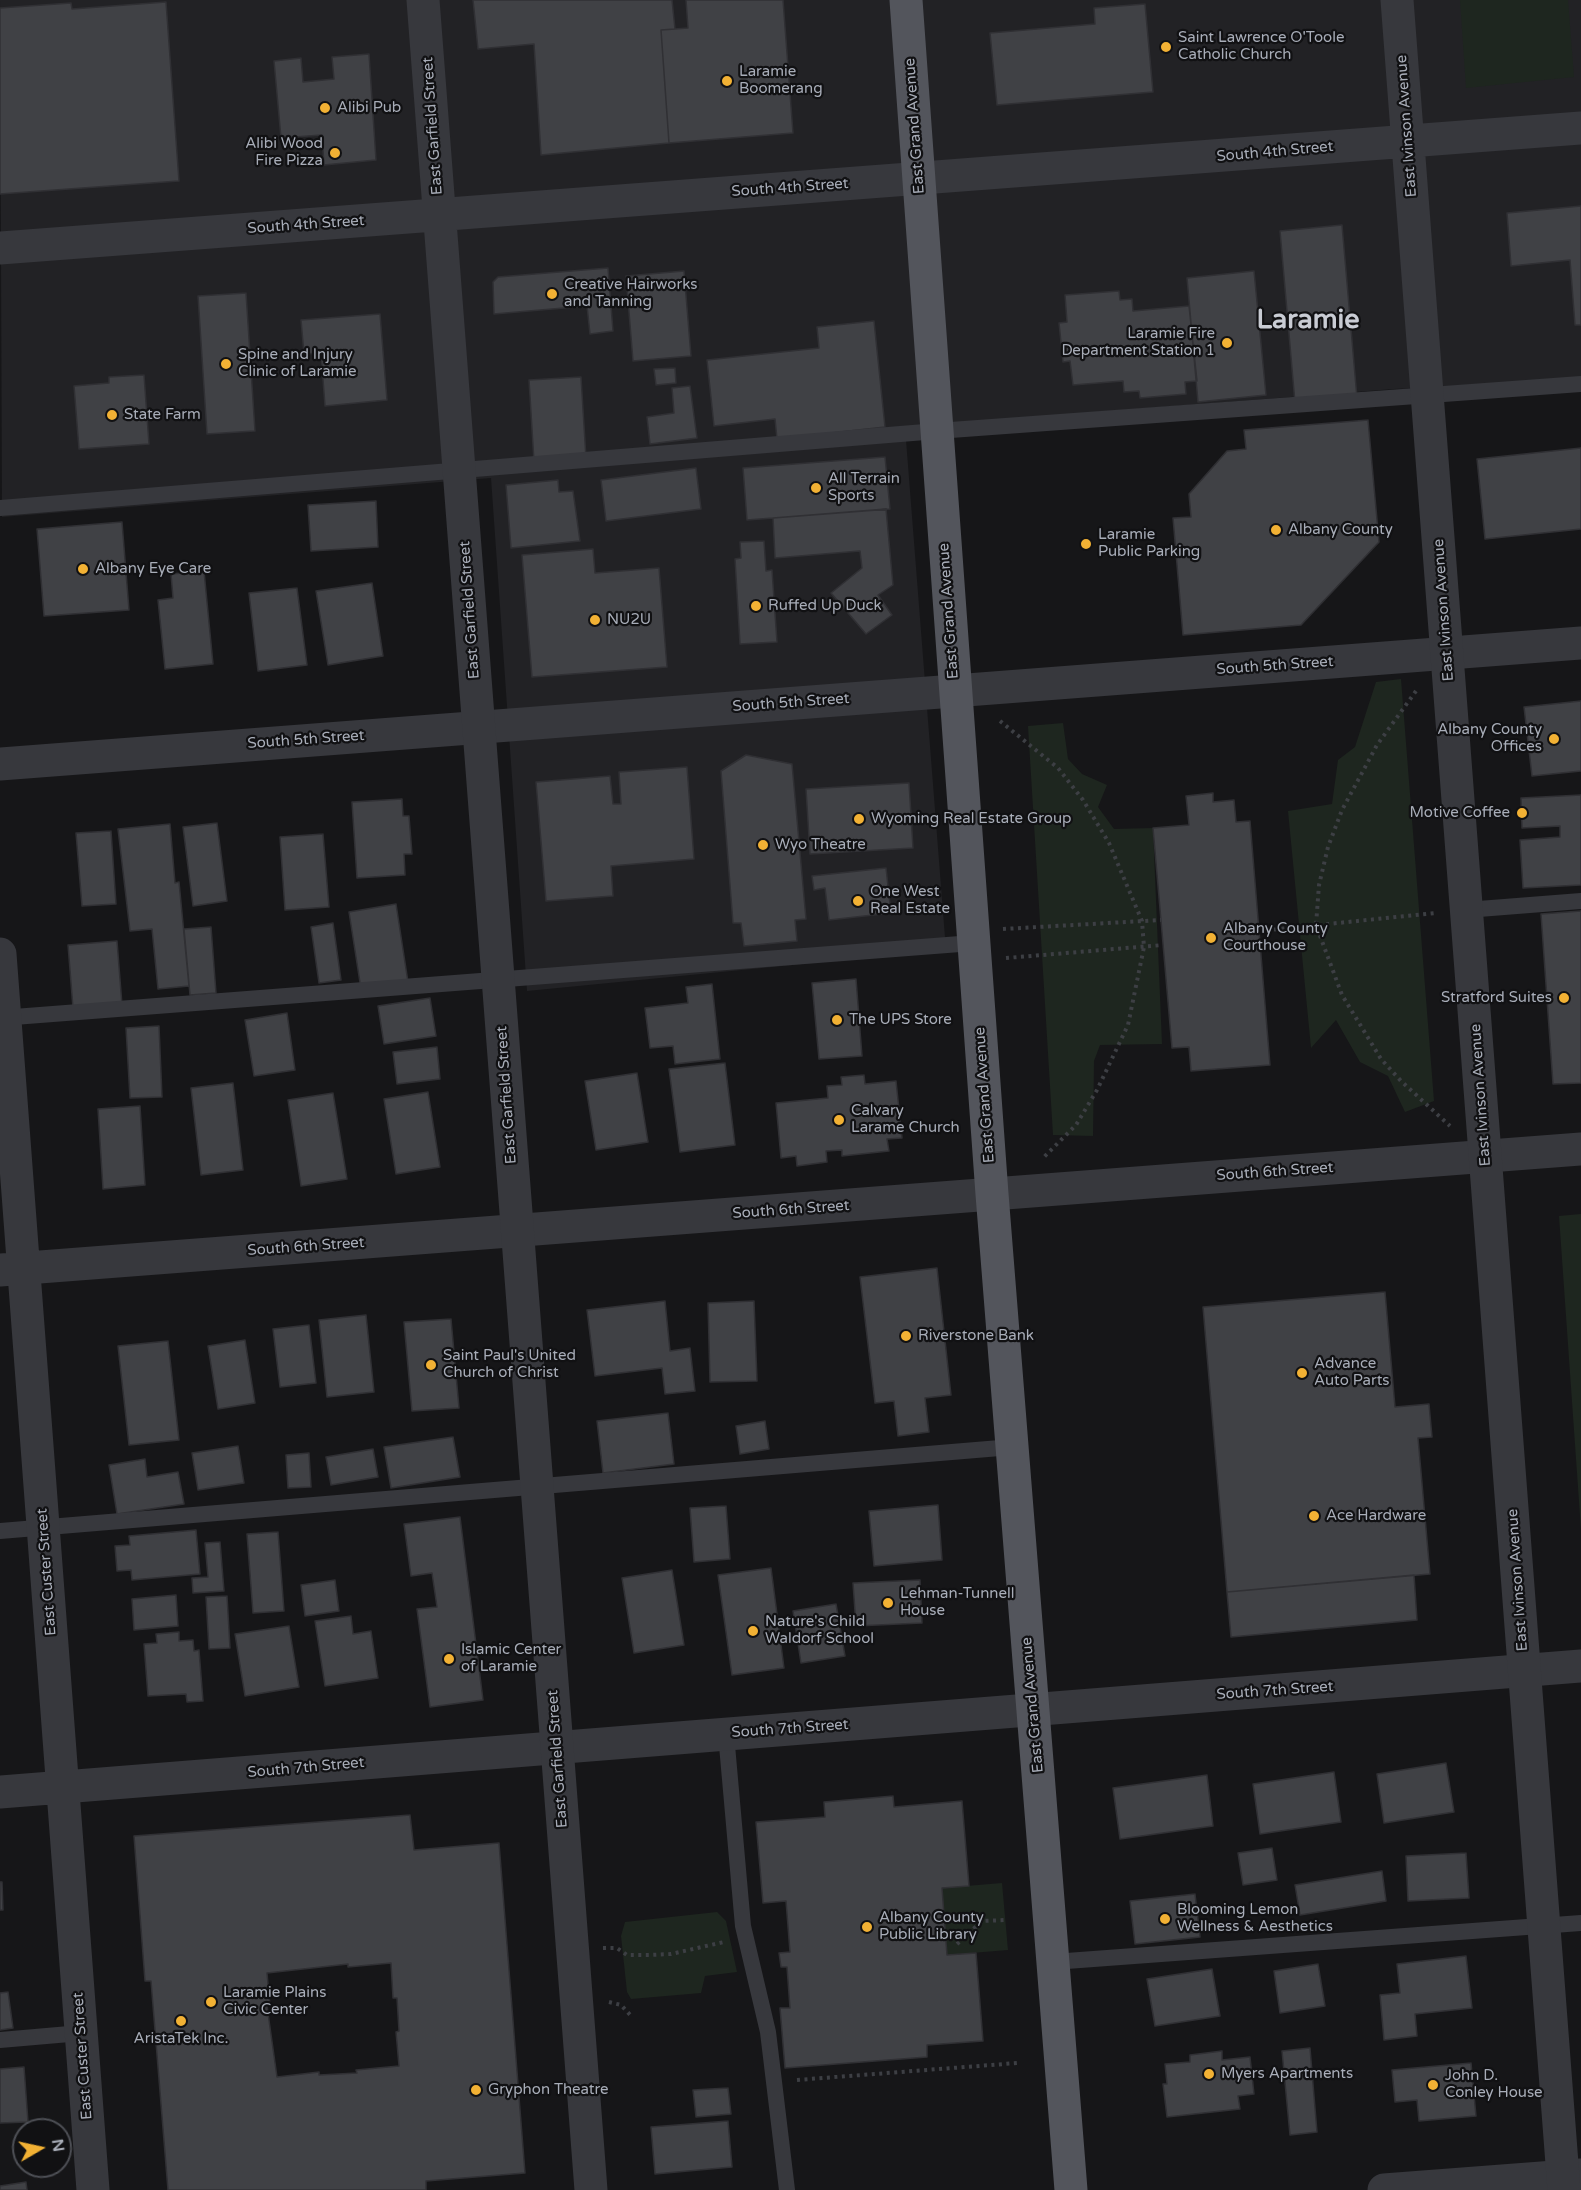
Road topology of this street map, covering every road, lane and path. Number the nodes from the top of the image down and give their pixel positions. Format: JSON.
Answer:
{"nodes":[{"id":1,"x":423,"y":0,"type":"edge"},
{"id":2,"x":906,"y":0,"type":"edge"},
{"id":3,"x":1397,"y":0,"type":"edge"},
{"id":4,"x":1581,"y":128,"type":"edge"},
{"id":5,"x":1408,"y":141,"type":"junction"},
{"id":6,"x":919,"y":178,"type":"junction"},
{"id":7,"x":440,"y":215,"type":"junction"},
{"id":8,"x":0,"y":248,"type":"edge"},
{"id":9,"x":1581,"y":384,"type":"edge"},
{"id":10,"x":1427,"y":395,"type":"junction"},
{"id":11,"x":937,"y":430,"type":"junction"},
{"id":12,"x":460,"y":471,"type":"junction"},
{"id":13,"x":0,"y":508,"type":"edge"},
{"id":14,"x":1581,"y":643,"type":"edge"},
{"id":15,"x":1447,"y":653,"type":"junction"},
{"id":16,"x":955,"y":690,"type":"junction"},
{"id":17,"x":994,"y":717,"type":"dead end"},
{"id":18,"x":479,"y":727,"type":"junction"},
{"id":19,"x":0,"y":764,"type":"edge"},
{"id":20,"x":1581,"y":901,"type":"edge"},
{"id":21,"x":1466,"y":910,"type":"junction"},
{"id":22,"x":1161,"y":920,"type":"dead end"},
{"id":23,"x":1142,"y":921,"type":"junction"},
{"id":24,"x":1316,"y":925,"type":"junction"},
{"id":25,"x":1259,"y":931,"type":"dead end"},
{"id":26,"x":974,"y":945,"type":"junction"},
{"id":27,"x":1163,"y":945,"type":"dead end"},
{"id":28,"x":1144,"y":946,"type":"junction"},
{"id":29,"x":0,"y":954,"type":"edge"},
{"id":30,"x":498,"y":980,"type":"junction"},
{"id":31,"x":2,"y":1018,"type":"edge"},
{"id":32,"x":1581,"y":1149,"type":"edge"},
{"id":33,"x":1485,"y":1156,"type":"junction"},
{"id":34,"x":1038,"y":1161,"type":"dead end"},
{"id":35,"x":992,"y":1194,"type":"junction"},
{"id":36,"x":518,"y":1230,"type":"junction"},
{"id":37,"x":12,"y":1269,"type":"edge"},
{"id":38,"x":1012,"y":1447,"type":"junction"},
{"id":39,"x":537,"y":1484,"type":"junction"},
{"id":40,"x":43,"y":1528,"type":"junction"},
{"id":41,"x":0,"y":1531,"type":"edge"},
{"id":42,"x":1581,"y":1666,"type":"edge"},
{"id":43,"x":1525,"y":1671,"type":"junction"},
{"id":44,"x":1033,"y":1710,"type":"junction"},
{"id":45,"x":726,"y":1734,"type":"junction"},
{"id":46,"x":557,"y":1748,"type":"junction"},
{"id":47,"x":63,"y":1787,"type":"junction"},
{"id":48,"x":0,"y":1792,"type":"edge"},
{"id":49,"x":1005,"y":1920,"type":"dead end"},
{"id":50,"x":1581,"y":1923,"type":"edge"},
{"id":51,"x":743,"y":1926,"type":"junction"},
{"id":52,"x":1544,"y":1926,"type":"junction"},
{"id":53,"x":957,"y":1944,"type":"dead end"},
{"id":54,"x":572,"y":1948,"type":"junction"},
{"id":55,"x":1053,"y":1962,"type":"junction"},
{"id":56,"x":81,"y":2033,"type":"junction"},
{"id":57,"x":0,"y":2040,"type":"edge"},
{"id":58,"x":1017,"y":2063,"type":"dead end"},
{"id":59,"x":795,"y":2080,"type":"dead end"},
{"id":60,"x":1569,"y":2180,"type":"edge"},
{"id":61,"x":93,"y":2190,"type":"edge"},
{"id":62,"x":591,"y":2190,"type":"edge"},
{"id":63,"x":787,"y":2190,"type":"edge"},
{"id":64,"x":1071,"y":2190,"type":"edge"},
{"id":65,"x":1384,"y":2190,"type":"edge"}],
"edges":[{"from":1,"to":7,"type":"street","name":"East Garfield Street"},
{"from":2,"to":6,"type":"main road","name":"East Grand Avenue"},
{"from":3,"to":5,"type":"street","name":"East Ivinson Avenue"},
{"from":4,"to":5,"type":"street","name":"South 4th Street"},
{"from":5,"to":6,"type":"street","name":"South 4th Street"},
{"from":5,"to":10,"type":"street","name":"East Ivinson Avenue"},
{"from":6,"to":7,"type":"street","name":"South 4th Street"},
{"from":6,"to":11,"type":"main road","name":"East Grand Avenue"},
{"from":7,"to":8,"type":"street","name":"South 4th Street"},
{"from":7,"to":12,"type":"street","name":"East Garfield Street"},
{"from":9,"to":10,"type":"lane"},
{"from":10,"to":11,"type":"lane"},
{"from":10,"to":15,"type":"street","name":"East Ivinson Avenue"},
{"from":11,"to":12,"type":"lane"},
{"from":11,"to":16,"type":"main road","name":"East Grand Avenue"},
{"from":12,"to":13,"type":"lane"},
{"from":12,"to":18,"type":"street","name":"East Garfield Street"},
{"from":14,"to":15,"type":"street","name":"South 5th Street"},
{"from":15,"to":16,"type":"street","name":"South 5th Street"},
{"from":15,"to":21,"type":"street","name":"East Ivinson Avenue"},
{"from":15,"to":24,"type":"path"},
{"from":16,"to":18,"type":"street","name":"South 5th Street"},
{"from":16,"to":26,"type":"main road","name":"East Grand Avenue"},
{"from":17,"to":23,"type":"path"},
{"from":18,"to":19,"type":"street","name":"South 5th Street"},
{"from":18,"to":30,"type":"street","name":"East Garfield Street"},
{"from":20,"to":21,"type":"lane"},
{"from":21,"to":24,"type":"path"},
{"from":21,"to":33,"type":"street","name":"East Ivinson Avenue"},
{"from":22,"to":23,"type":"path"},
{"from":23,"to":26,"type":"path"},
{"from":23,"to":28,"type":"path"},
{"from":24,"to":25,"type":"path"},
{"from":24,"to":33,"type":"path"},
{"from":26,"to":28,"type":"path"},
{"from":26,"to":30,"type":"lane"},
{"from":26,"to":35,"type":"main road","name":"East Grand Avenue"},
{"from":27,"to":28,"type":"path"},
{"from":28,"to":34,"type":"path"},
{"from":29,"to":31,"type":"street","name":"East Custer Street"},
{"from":30,"to":31,"type":"lane"},
{"from":30,"to":36,"type":"street","name":"East Garfield Street"},
{"from":31,"to":37,"type":"street","name":"East Custer Street"},
{"from":32,"to":33,"type":"street","name":"South 6th Street"},
{"from":33,"to":35,"type":"street","name":"South 6th Street"},
{"from":33,"to":43,"type":"street","name":"East Ivinson Avenue"},
{"from":35,"to":36,"type":"street","name":"South 6th Street"},
{"from":35,"to":38,"type":"main road","name":"East Grand Avenue"},
{"from":36,"to":37,"type":"street","name":"South 6th Street"},
{"from":36,"to":39,"type":"street","name":"East Garfield Street"},
{"from":37,"to":40,"type":"street","name":"East Custer Street"},
{"from":38,"to":39,"type":"lane"},
{"from":38,"to":44,"type":"main road","name":"East Grand Avenue"},
{"from":39,"to":40,"type":"lane"},
{"from":39,"to":46,"type":"street","name":"East Garfield Street"},
{"from":40,"to":41,"type":"lane"},
{"from":40,"to":47,"type":"street","name":"East Custer Street"},
{"from":42,"to":43,"type":"street","name":"South 7th Street"},
{"from":43,"to":44,"type":"street","name":"South 7th Street"},
{"from":43,"to":52,"type":"street","name":"East Ivinson Avenue"},
{"from":44,"to":45,"type":"street","name":"South 7th Street"},
{"from":44,"to":55,"type":"main road","name":"East Grand Avenue"},
{"from":45,"to":46,"type":"street","name":"South 7th Street"},
{"from":45,"to":51,"type":"lane"},
{"from":46,"to":47,"type":"street","name":"South 7th Street"},
{"from":46,"to":54,"type":"street","name":"East Garfield Street"},
{"from":47,"to":48,"type":"street","name":"South 7th Street"},
{"from":47,"to":56,"type":"street","name":"East Custer Street"},
{"from":49,"to":53,"type":"path"},
{"from":50,"to":52,"type":"lane"},
{"from":51,"to":54,"type":"path"},
{"from":51,"to":63,"type":"lane"},
{"from":52,"to":55,"type":"lane"},
{"from":52,"to":60,"type":"street","name":"East Ivinson Avenue"},
{"from":54,"to":62,"type":"street","name":"East Garfield Street"},
{"from":55,"to":64,"type":"main road","name":"East Grand Avenue"},
{"from":56,"to":57,"type":"lane"},
{"from":56,"to":61,"type":"street","name":"East Custer Street"},
{"from":58,"to":59,"type":"path"},
{"from":60,"to":65,"type":"street"}]}
